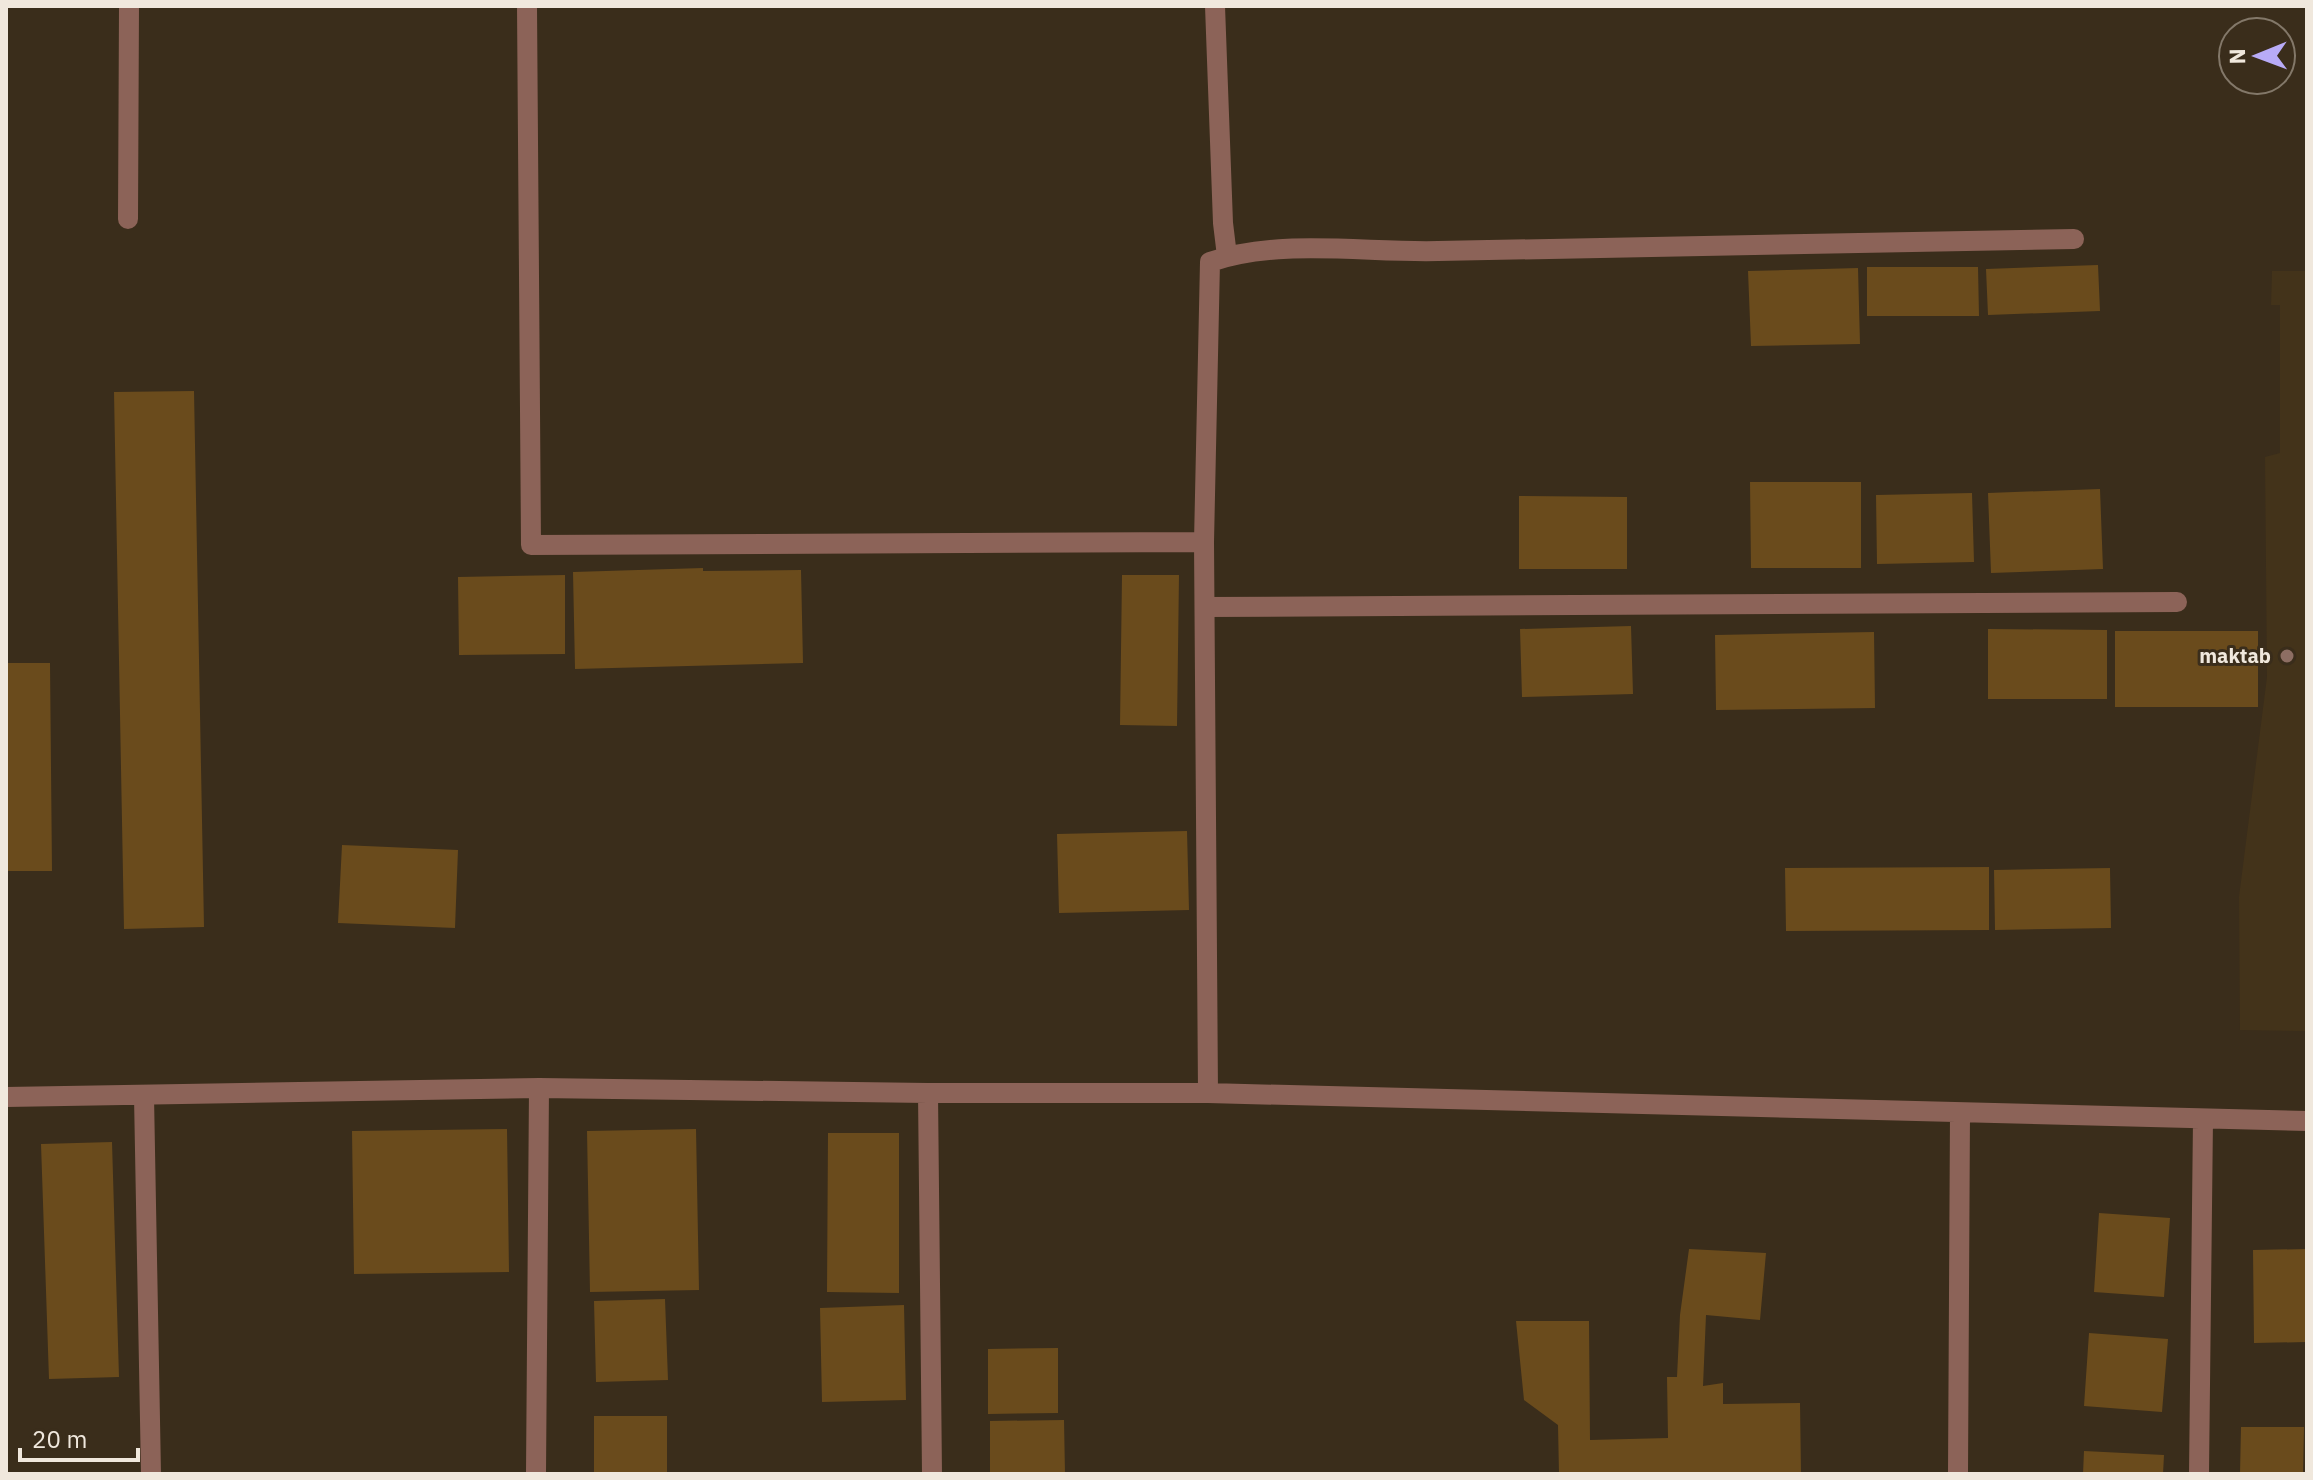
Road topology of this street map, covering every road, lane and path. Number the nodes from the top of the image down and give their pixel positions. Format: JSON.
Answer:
{"nodes":[{"id":1,"x":129,"y":6,"type":"edge"},
{"id":2,"x":527,"y":6,"type":"edge"},
{"id":3,"x":1215,"y":6,"type":"edge"},
{"id":4,"x":128,"y":219,"type":"dead end"},
{"id":5,"x":2074,"y":239,"type":"dead end"},
{"id":6,"x":1227,"y":256,"type":"junction"},
{"id":7,"x":1204,"y":542,"type":"junction"},
{"id":8,"x":2177,"y":602,"type":"dead end"},
{"id":9,"x":1206,"y":607,"type":"junction"},
{"id":10,"x":539,"y":1088,"type":"junction"},
{"id":11,"x":928,"y":1093,"type":"junction"},
{"id":12,"x":1208,"y":1093,"type":"junction"},
{"id":13,"x":144,"y":1096,"type":"junction"},
{"id":14,"x":6,"y":1097,"type":"edge"},
{"id":15,"x":1960,"y":1113,"type":"junction"},
{"id":16,"x":2203,"y":1119,"type":"junction"},
{"id":17,"x":2307,"y":1121,"type":"edge"},
{"id":18,"x":151,"y":1474,"type":"edge"},
{"id":19,"x":536,"y":1474,"type":"edge"},
{"id":20,"x":932,"y":1474,"type":"edge"},
{"id":21,"x":1958,"y":1474,"type":"edge"},
{"id":22,"x":2199,"y":1474,"type":"edge"}],
"edges":[{"from":1,"to":4,"type":"street"},
{"from":2,"to":7,"type":"street"},
{"from":3,"to":6,"type":"street"},
{"from":5,"to":6,"type":"street"},
{"from":6,"to":7,"type":"street"},
{"from":7,"to":9,"type":"street"},
{"from":8,"to":9,"type":"street"},
{"from":9,"to":12,"type":"street"},
{"from":10,"to":11,"type":"street"},
{"from":10,"to":13,"type":"street"},
{"from":10,"to":19,"type":"street"},
{"from":11,"to":12,"type":"street"},
{"from":11,"to":20,"type":"street"},
{"from":12,"to":15,"type":"street"},
{"from":13,"to":14,"type":"street"},
{"from":13,"to":18,"type":"street"},
{"from":15,"to":16,"type":"street"},
{"from":15,"to":21,"type":"street"},
{"from":16,"to":17,"type":"street"},
{"from":16,"to":22,"type":"street"}]}
